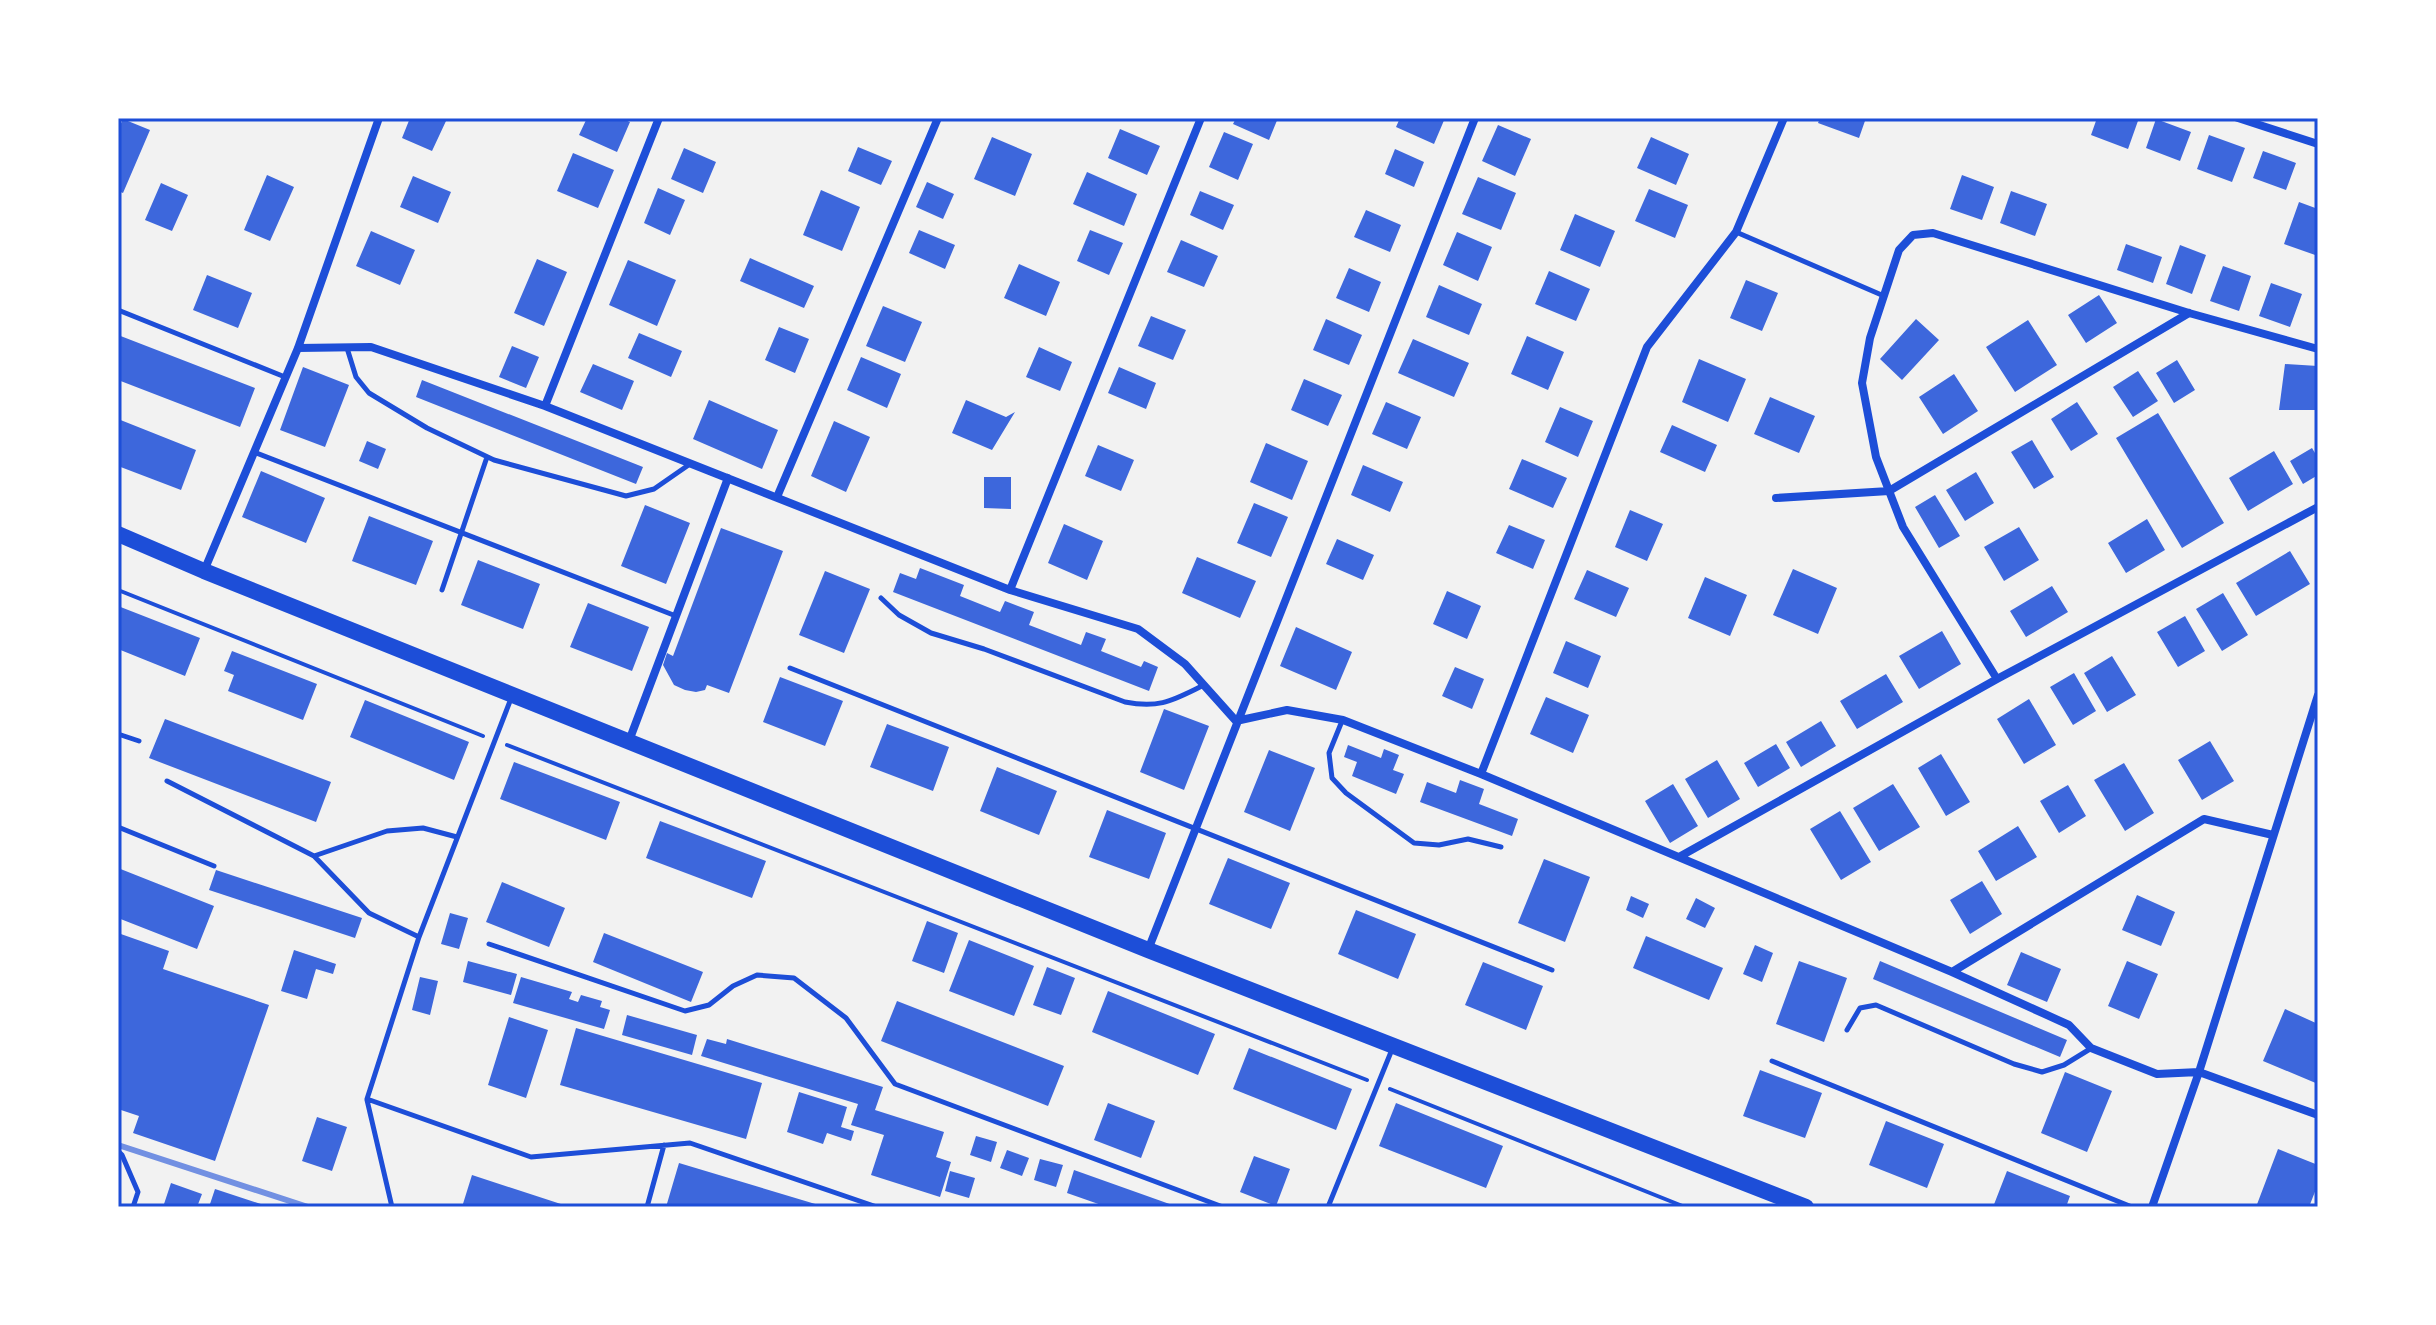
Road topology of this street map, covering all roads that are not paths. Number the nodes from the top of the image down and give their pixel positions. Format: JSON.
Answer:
{"nodes":[{"id":1,"x":379,"y":118,"type":"edge"},
{"id":2,"x":659,"y":118,"type":"edge"},
{"id":3,"x":938,"y":118,"type":"edge"},
{"id":4,"x":1201,"y":118,"type":"edge"},
{"id":5,"x":1475,"y":118,"type":"edge"},
{"id":6,"x":1784,"y":118,"type":"edge"},
{"id":7,"x":2238,"y":118,"type":"edge"},
{"id":8,"x":2318,"y":144,"type":"edge"},
{"id":9,"x":1736,"y":232,"type":"junction"},
{"id":10,"x":1885,"y":296,"type":"junction"},
{"id":11,"x":118,"y":310,"type":"edge"},
{"id":12,"x":2189,"y":313,"type":"junction"},
{"id":13,"x":298,"y":348,"type":"junction"},
{"id":14,"x":347,"y":348,"type":"junction"},
{"id":15,"x":2318,"y":349,"type":"edge"},
{"id":16,"x":285,"y":377,"type":"junction"},
{"id":17,"x":545,"y":406,"type":"junction"},
{"id":18,"x":254,"y":452,"type":"junction"},
{"id":19,"x":487,"y":457,"type":"junction"},
{"id":20,"x":691,"y":464,"type":"junction"},
{"id":21,"x":728,"y":478,"type":"junction"},
{"id":22,"x":1889,"y":491,"type":"junction"},
{"id":23,"x":777,"y":497,"type":"junction"},
{"id":24,"x":1776,"y":498,"type":"dead end"},
{"id":25,"x":2318,"y":507,"type":"edge"},
{"id":26,"x":461,"y":533,"type":"junction"},
{"id":27,"x":118,"y":534,"type":"edge"},
{"id":28,"x":204,"y":571,"type":"junction"},
{"id":29,"x":442,"y":590,"type":"dead end"},
{"id":30,"x":1010,"y":590,"type":"junction"},
{"id":31,"x":881,"y":598,"type":"dead end"},
{"id":32,"x":676,"y":616,"type":"junction"},
{"id":33,"x":790,"y":668,"type":"dead end"},
{"id":34,"x":1997,"y":679,"type":"junction"},
{"id":35,"x":1204,"y":685,"type":"junction"},
{"id":36,"x":2318,"y":695,"type":"edge"},
{"id":37,"x":513,"y":696,"type":"junction"},
{"id":38,"x":1343,"y":720,"type":"junction"},
{"id":39,"x":1236,"y":721,"type":"junction"},
{"id":40,"x":118,"y":734,"type":"edge"},
{"id":41,"x":139,"y":741,"type":"dead end"},
{"id":42,"x":629,"y":741,"type":"junction"},
{"id":43,"x":1481,"y":774,"type":"junction"},
{"id":44,"x":167,"y":781,"type":"dead end"},
{"id":45,"x":118,"y":827,"type":"edge"},
{"id":46,"x":1196,"y":829,"type":"junction"},
{"id":47,"x":2273,"y":835,"type":"junction"},
{"id":48,"x":457,"y":837,"type":"junction"},
{"id":49,"x":1501,"y":847,"type":"dead end"},
{"id":50,"x":314,"y":856,"type":"junction"},
{"id":51,"x":1679,"y":857,"type":"junction"},
{"id":52,"x":214,"y":866,"type":"dead end"},
{"id":53,"x":419,"y":937,"type":"junction"},
{"id":54,"x":489,"y":944,"type":"dead end"},
{"id":55,"x":1148,"y":950,"type":"junction"},
{"id":56,"x":1552,"y":970,"type":"dead end"},
{"id":57,"x":1952,"y":972,"type":"junction"},
{"id":58,"x":1847,"y":1030,"type":"dead end"},
{"id":59,"x":1393,"y":1046,"type":"junction"},
{"id":60,"x":2091,"y":1048,"type":"junction"},
{"id":61,"x":1772,"y":1061,"type":"dead end"},
{"id":62,"x":2199,"y":1072,"type":"junction"},
{"id":63,"x":367,"y":1099,"type":"junction"},
{"id":64,"x":2318,"y":1115,"type":"edge"},
{"id":65,"x":664,"y":1145,"type":"junction"},
{"id":66,"x":118,"y":1151,"type":"edge"},
{"id":67,"x":133,"y":1207,"type":"edge"},
{"id":68,"x":392,"y":1207,"type":"edge"},
{"id":69,"x":647,"y":1207,"type":"edge"},
{"id":70,"x":877,"y":1207,"type":"edge"},
{"id":71,"x":1223,"y":1207,"type":"edge"},
{"id":72,"x":1328,"y":1207,"type":"edge"},
{"id":73,"x":1806,"y":1207,"type":"edge"},
{"id":74,"x":2132,"y":1207,"type":"edge"},
{"id":75,"x":2152,"y":1207,"type":"edge"}],
"edges":[{"from":1,"to":13,"type":"street"},
{"from":2,"to":17,"type":"street"},
{"from":3,"to":23,"type":"street"},
{"from":4,"to":30,"type":"street"},
{"from":5,"to":39,"type":"street"},
{"from":6,"to":9,"type":"street"},
{"from":7,"to":8,"type":"street"},
{"from":9,"to":10,"type":"lane"},
{"from":9,"to":43,"type":"street"},
{"from":10,"to":12,"type":"street"},
{"from":10,"to":22,"type":"street"},
{"from":11,"to":16,"type":"lane"},
{"from":12,"to":15,"type":"street"},
{"from":12,"to":22,"type":"street"},
{"from":13,"to":14,"type":"street"},
{"from":13,"to":16,"type":"street"},
{"from":14,"to":17,"type":"street"},
{"from":14,"to":19,"type":"lane"},
{"from":16,"to":18,"type":"street"},
{"from":17,"to":20,"type":"street"},
{"from":18,"to":26,"type":"lane"},
{"from":18,"to":28,"type":"street"},
{"from":19,"to":20,"type":"lane"},
{"from":19,"to":26,"type":"lane"},
{"from":20,"to":21,"type":"street"},
{"from":21,"to":23,"type":"street"},
{"from":21,"to":32,"type":"street"},
{"from":22,"to":24,"type":"street"},
{"from":22,"to":34,"type":"street"},
{"from":23,"to":30,"type":"street"},
{"from":25,"to":34,"type":"street"},
{"from":26,"to":29,"type":"lane"},
{"from":26,"to":32,"type":"lane"},
{"from":27,"to":28,"type":"main road"},
{"from":28,"to":37,"type":"main road"},
{"from":30,"to":35,"type":"street"},
{"from":31,"to":35,"type":"lane"},
{"from":32,"to":42,"type":"street"},
{"from":33,"to":46,"type":"lane"},
{"from":34,"to":51,"type":"street"},
{"from":35,"to":39,"type":"street"},
{"from":36,"to":47,"type":"street"},
{"from":37,"to":42,"type":"main road"},
{"from":37,"to":48,"type":"lane"},
{"from":38,"to":39,"type":"street"},
{"from":38,"to":43,"type":"street"},
{"from":38,"to":49,"type":"lane"},
{"from":39,"to":46,"type":"street"},
{"from":40,"to":41,"type":"lane"},
{"from":42,"to":55,"type":"main road"},
{"from":43,"to":51,"type":"street"},
{"from":44,"to":50,"type":"lane"},
{"from":45,"to":52,"type":"lane"},
{"from":46,"to":55,"type":"street"},
{"from":46,"to":56,"type":"lane"},
{"from":47,"to":57,"type":"street"},
{"from":47,"to":62,"type":"street"},
{"from":48,"to":50,"type":"lane"},
{"from":48,"to":53,"type":"lane"},
{"from":50,"to":53,"type":"lane"},
{"from":51,"to":57,"type":"street"},
{"from":53,"to":63,"type":"lane"},
{"from":54,"to":71,"type":"lane"},
{"from":55,"to":59,"type":"main road"},
{"from":57,"to":60,"type":"street"},
{"from":58,"to":60,"type":"lane"},
{"from":59,"to":72,"type":"lane"},
{"from":59,"to":73,"type":"main road"},
{"from":60,"to":62,"type":"street"},
{"from":61,"to":74,"type":"lane"},
{"from":62,"to":64,"type":"street"},
{"from":62,"to":75,"type":"street"},
{"from":63,"to":65,"type":"lane"},
{"from":63,"to":68,"type":"lane"},
{"from":65,"to":69,"type":"lane"},
{"from":65,"to":70,"type":"lane"},
{"from":66,"to":67,"type":"lane"}]}
